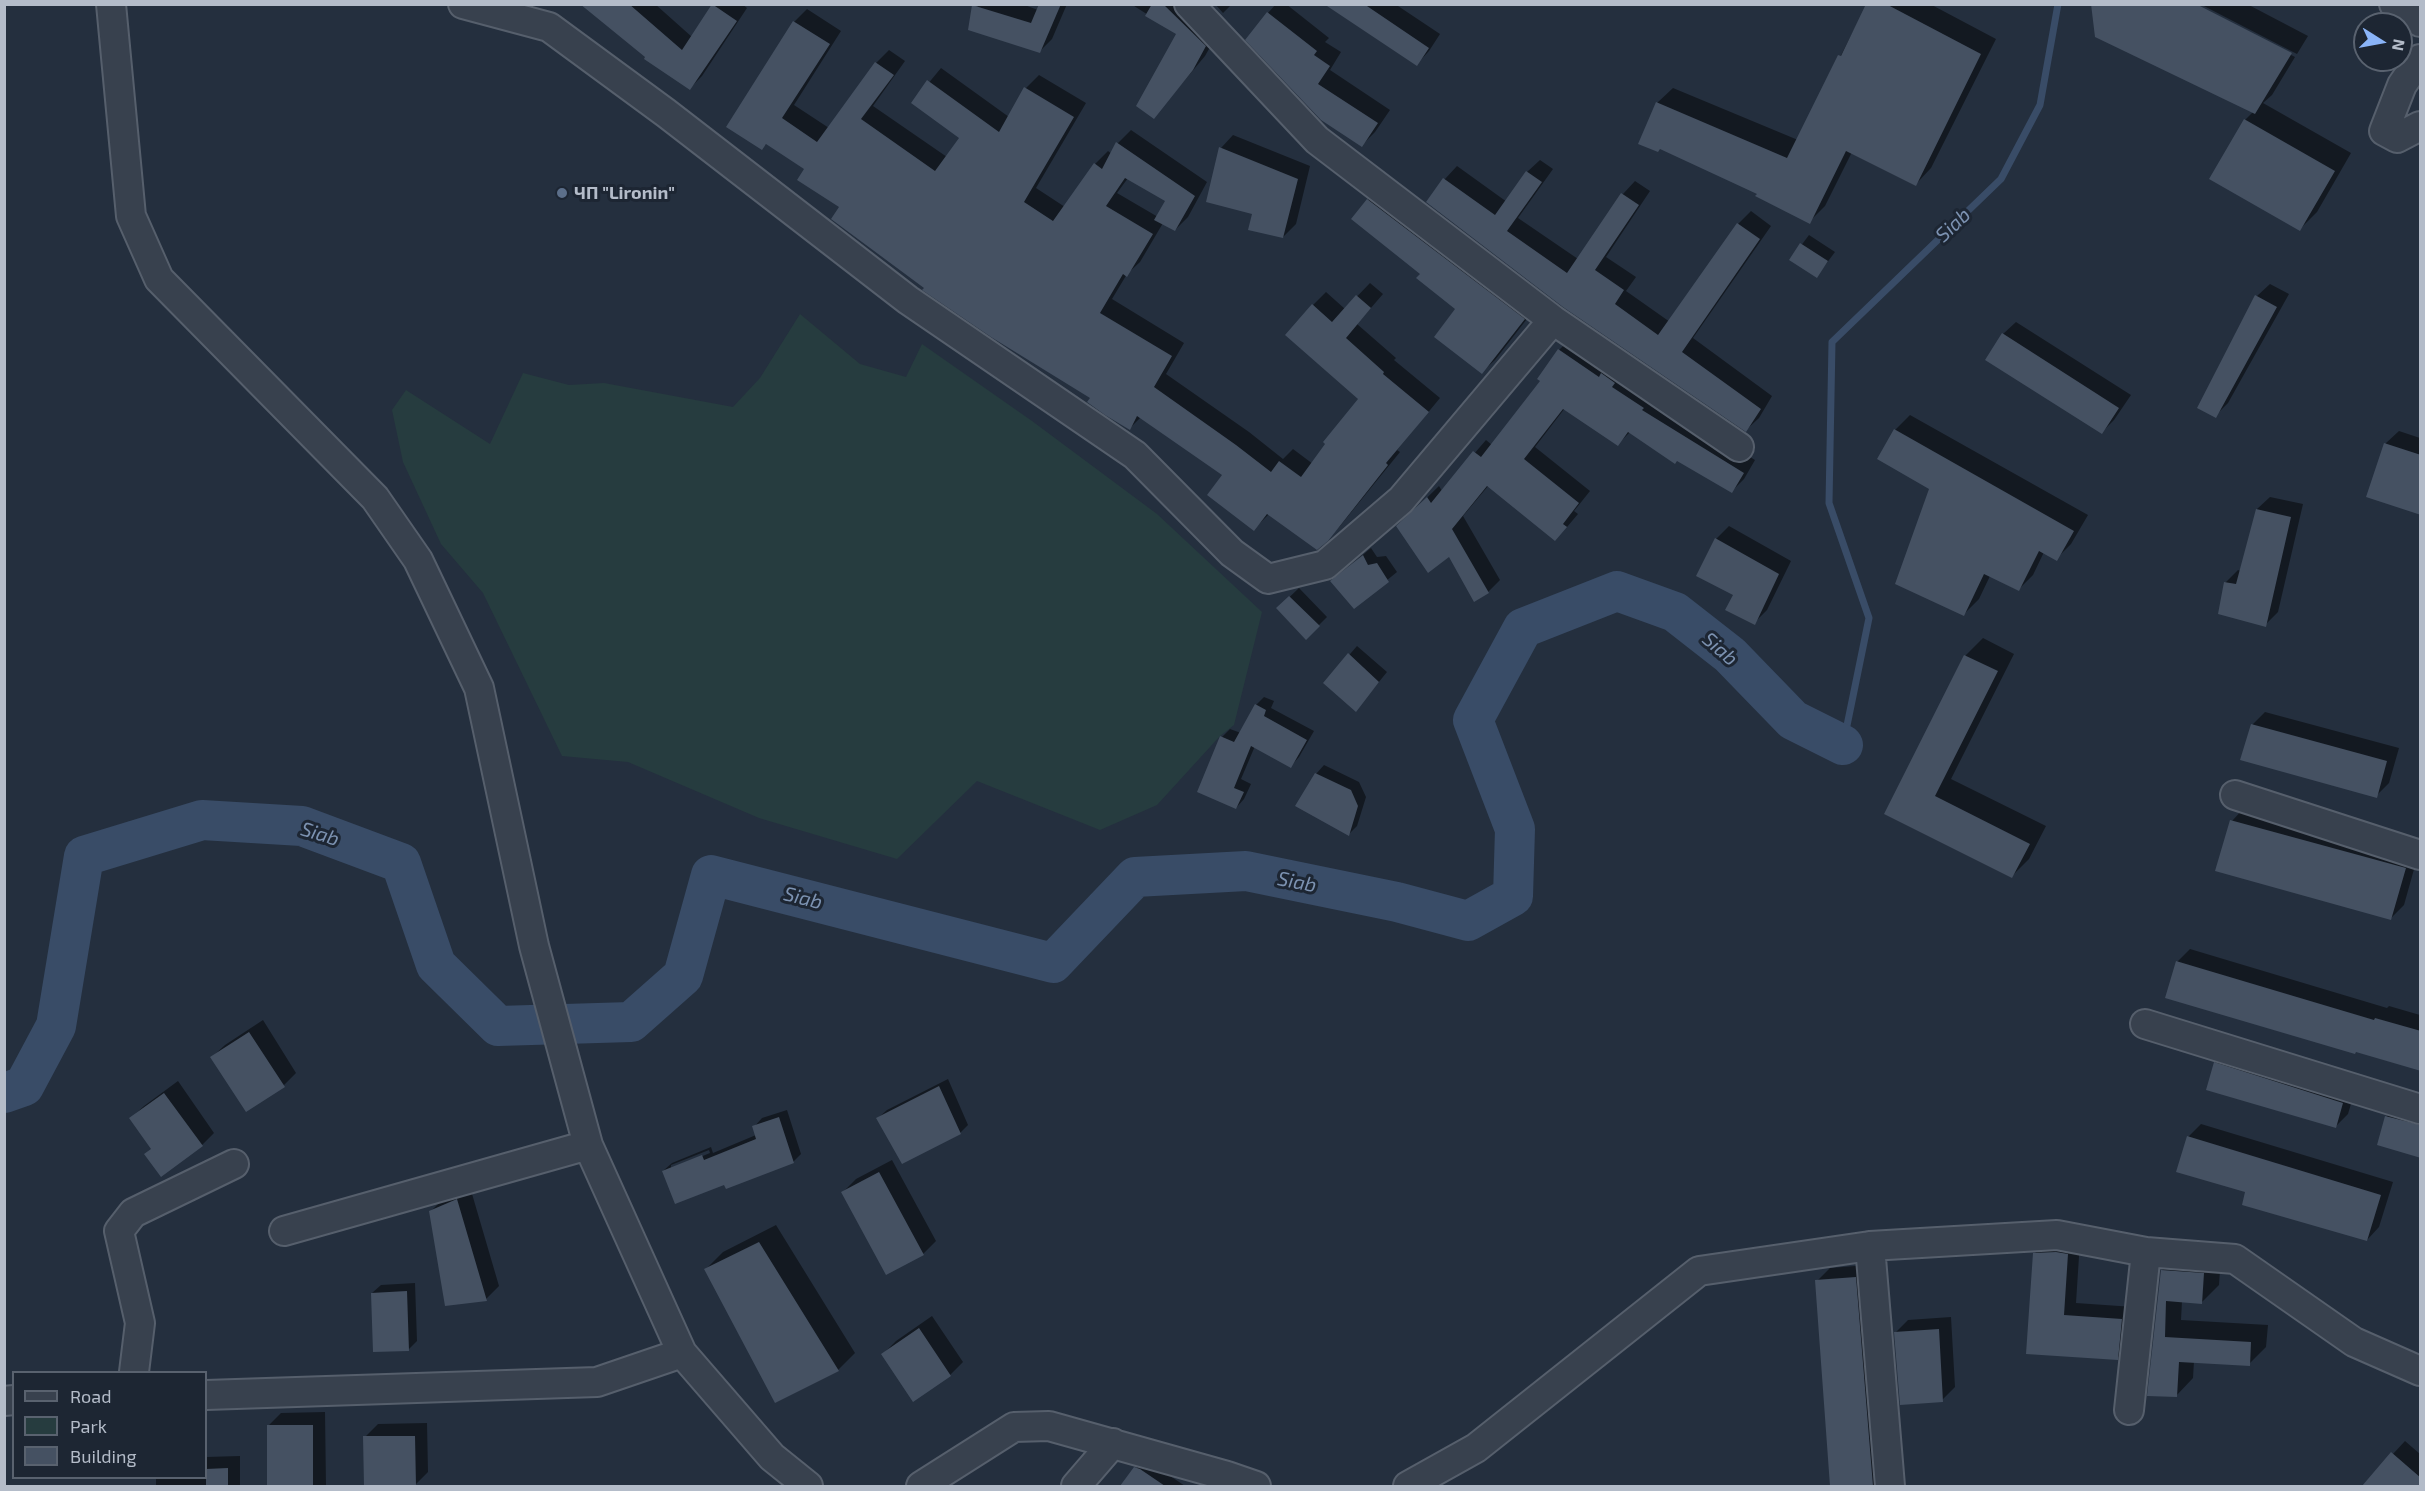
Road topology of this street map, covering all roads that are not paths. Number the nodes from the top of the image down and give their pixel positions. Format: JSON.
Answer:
{"nodes":[{"id":1,"x":111,"y":4,"type":"edge"},
{"id":2,"x":463,"y":4,"type":"edge"},
{"id":3,"x":1189,"y":4,"type":"edge"},
{"id":4,"x":2394,"y":4,"type":"edge"},
{"id":5,"x":2421,"y":22,"type":"edge"},
{"id":6,"x":2421,"y":59,"type":"edge"},
{"id":7,"x":2421,"y":126,"type":"edge"},
{"id":8,"x":1554,"y":320,"type":"junction"},
{"id":9,"x":1739,"y":447,"type":"dead end"},
{"id":10,"x":2235,"y":795,"type":"dead end"},
{"id":11,"x":2421,"y":855,"type":"edge"},
{"id":12,"x":2145,"y":1024,"type":"dead end"},
{"id":13,"x":2421,"y":1109,"type":"edge"},
{"id":14,"x":588,"y":1145,"type":"junction"},
{"id":15,"x":234,"y":1164,"type":"dead end"},
{"id":16,"x":284,"y":1231,"type":"dead end"},
{"id":17,"x":1870,"y":1246,"type":"junction"},
{"id":18,"x":2146,"y":1252,"type":"junction"},
{"id":19,"x":682,"y":1353,"type":"junction"},
{"id":20,"x":134,"y":1371,"type":"edge"},
{"id":21,"x":2421,"y":1371,"type":"edge"},
{"id":22,"x":207,"y":1395,"type":"edge"},
{"id":23,"x":2129,"y":1410,"type":"dead end"},
{"id":24,"x":1113,"y":1443,"type":"junction"},
{"id":25,"x":808,"y":1486,"type":"edge"},
{"id":26,"x":921,"y":1486,"type":"edge"},
{"id":27,"x":1076,"y":1486,"type":"edge"},
{"id":28,"x":1256,"y":1486,"type":"edge"},
{"id":29,"x":1408,"y":1486,"type":"edge"},
{"id":30,"x":1890,"y":1486,"type":"edge"}],
"edges":[{"from":1,"to":14,"type":"street"},
{"from":2,"to":8,"type":"street"},
{"from":3,"to":8,"type":"street"},
{"from":4,"to":5,"type":"street"},
{"from":6,"to":7,"type":"street"},
{"from":8,"to":9,"type":"street"},
{"from":10,"to":11,"type":"street"},
{"from":12,"to":13,"type":"street"},
{"from":14,"to":16,"type":"street"},
{"from":14,"to":19,"type":"street"},
{"from":15,"to":20,"type":"street"},
{"from":17,"to":18,"type":"street"},
{"from":17,"to":29,"type":"street"},
{"from":17,"to":30,"type":"street"},
{"from":18,"to":21,"type":"street"},
{"from":18,"to":23,"type":"street"},
{"from":19,"to":22,"type":"street"},
{"from":19,"to":25,"type":"street"},
{"from":24,"to":26,"type":"street"},
{"from":24,"to":27,"type":"street"},
{"from":24,"to":28,"type":"street"}]}
